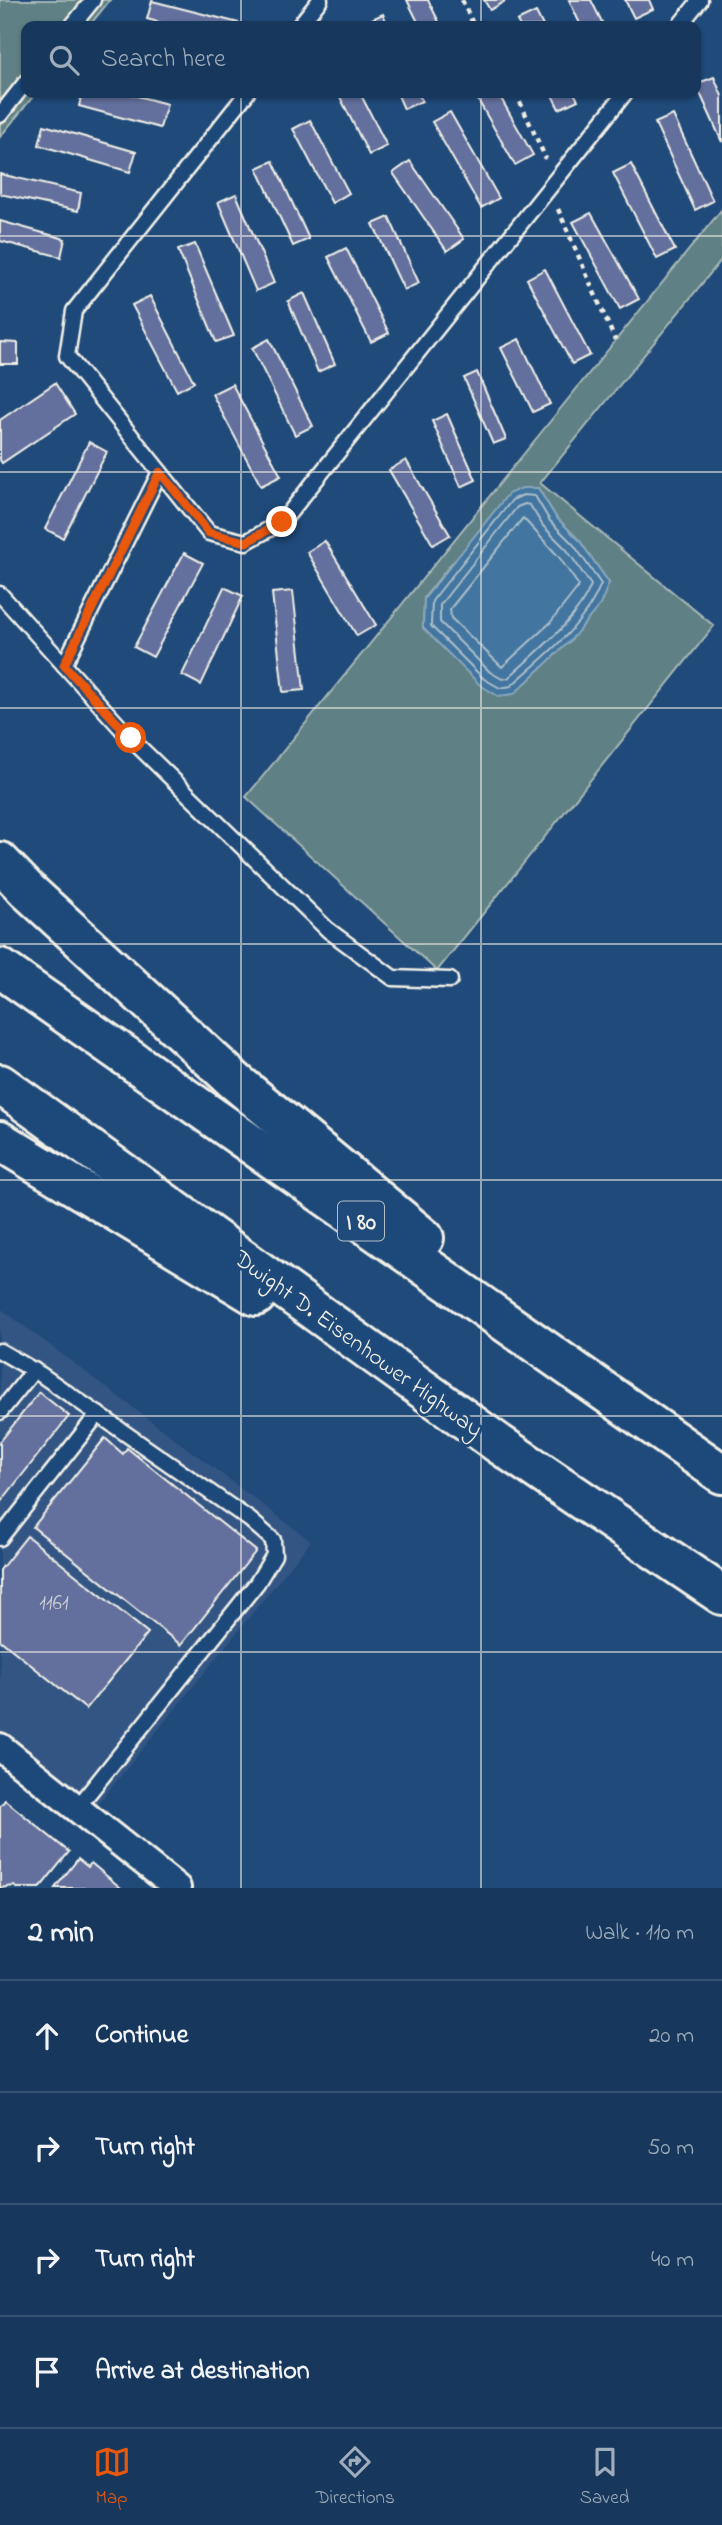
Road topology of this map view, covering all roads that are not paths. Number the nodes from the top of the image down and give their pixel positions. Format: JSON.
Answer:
{"nodes":[{"id":1,"x":93,"y":0,"type":"edge"},
{"id":2,"x":320,"y":0,"type":"edge"},
{"id":3,"x":700,"y":0,"type":"edge"},
{"id":4,"x":76,"y":21,"type":"edge"},
{"id":5,"x":303,"y":21,"type":"edge"},
{"id":6,"x":683,"y":21,"type":"edge"},
{"id":7,"x":21,"y":88,"type":"edge"},
{"id":8,"x":243,"y":98,"type":"edge"},
{"id":9,"x":621,"y":98,"type":"edge"},
{"id":10,"x":0,"y":115,"type":"edge"},
{"id":11,"x":160,"y":472,"type":"junction"},
{"id":12,"x":0,"y":594,"type":"edge"},
{"id":13,"x":64,"y":665,"type":"junction"},
{"id":14,"x":0,"y":862,"type":"edge"},
{"id":15,"x":0,"y":968,"type":"edge"},
{"id":16,"x":450,"y":980,"type":"dead end"},
{"id":17,"x":0,"y":1084,"type":"edge"},
{"id":18,"x":0,"y":1141,"type":"edge"},
{"id":19,"x":0,"y":1351,"type":"edge"},
{"id":20,"x":33,"y":1370,"type":"junction"},
{"id":21,"x":625,"y":1405,"type":"junction"},
{"id":22,"x":0,"y":1412,"type":"edge"},
{"id":23,"x":98,"y":1414,"type":"junction"},
{"id":24,"x":499,"y":1444,"type":"junction"},
{"id":25,"x":722,"y":1474,"type":"edge"},
{"id":26,"x":0,"y":1538,"type":"edge"},
{"id":27,"x":722,"y":1595,"type":"edge"},
{"id":28,"x":0,"y":1747,"type":"edge"},
{"id":29,"x":77,"y":1808,"type":"junction"},
{"id":30,"x":177,"y":1888,"type":"edge"}],
"edges":[{"from":1,"to":4,"type":"lane"},
{"from":2,"to":5,"type":"lane"},
{"from":3,"to":6,"type":"lane"},
{"from":7,"to":10,"type":"lane"},
{"from":8,"to":11,"type":"lane"},
{"from":9,"to":11,"type":"lane"},
{"from":11,"to":13,"type":"lane"},
{"from":12,"to":13,"type":"lane"},
{"from":13,"to":16,"type":"lane"},
{"from":14,"to":21,"type":"highway"},
{"from":15,"to":21,"type":"highway","number":"I 80"},
{"from":17,"to":24,"type":"highway","name":"Dwight D. Eisenhower Highway"},
{"from":18,"to":24,"type":"highway"},
{"from":19,"to":20,"type":"lane"},
{"from":20,"to":22,"type":"lane"},
{"from":20,"to":23,"type":"lane"},
{"from":21,"to":25,"type":"highway","number":"I 80"},
{"from":23,"to":26,"type":"lane"},
{"from":23,"to":29,"type":"lane"},
{"from":24,"to":27,"type":"highway","name":"Dwight D. Eisenhower Highway"},
{"from":28,"to":29,"type":"street"},
{"from":29,"to":30,"type":"street"}]}
